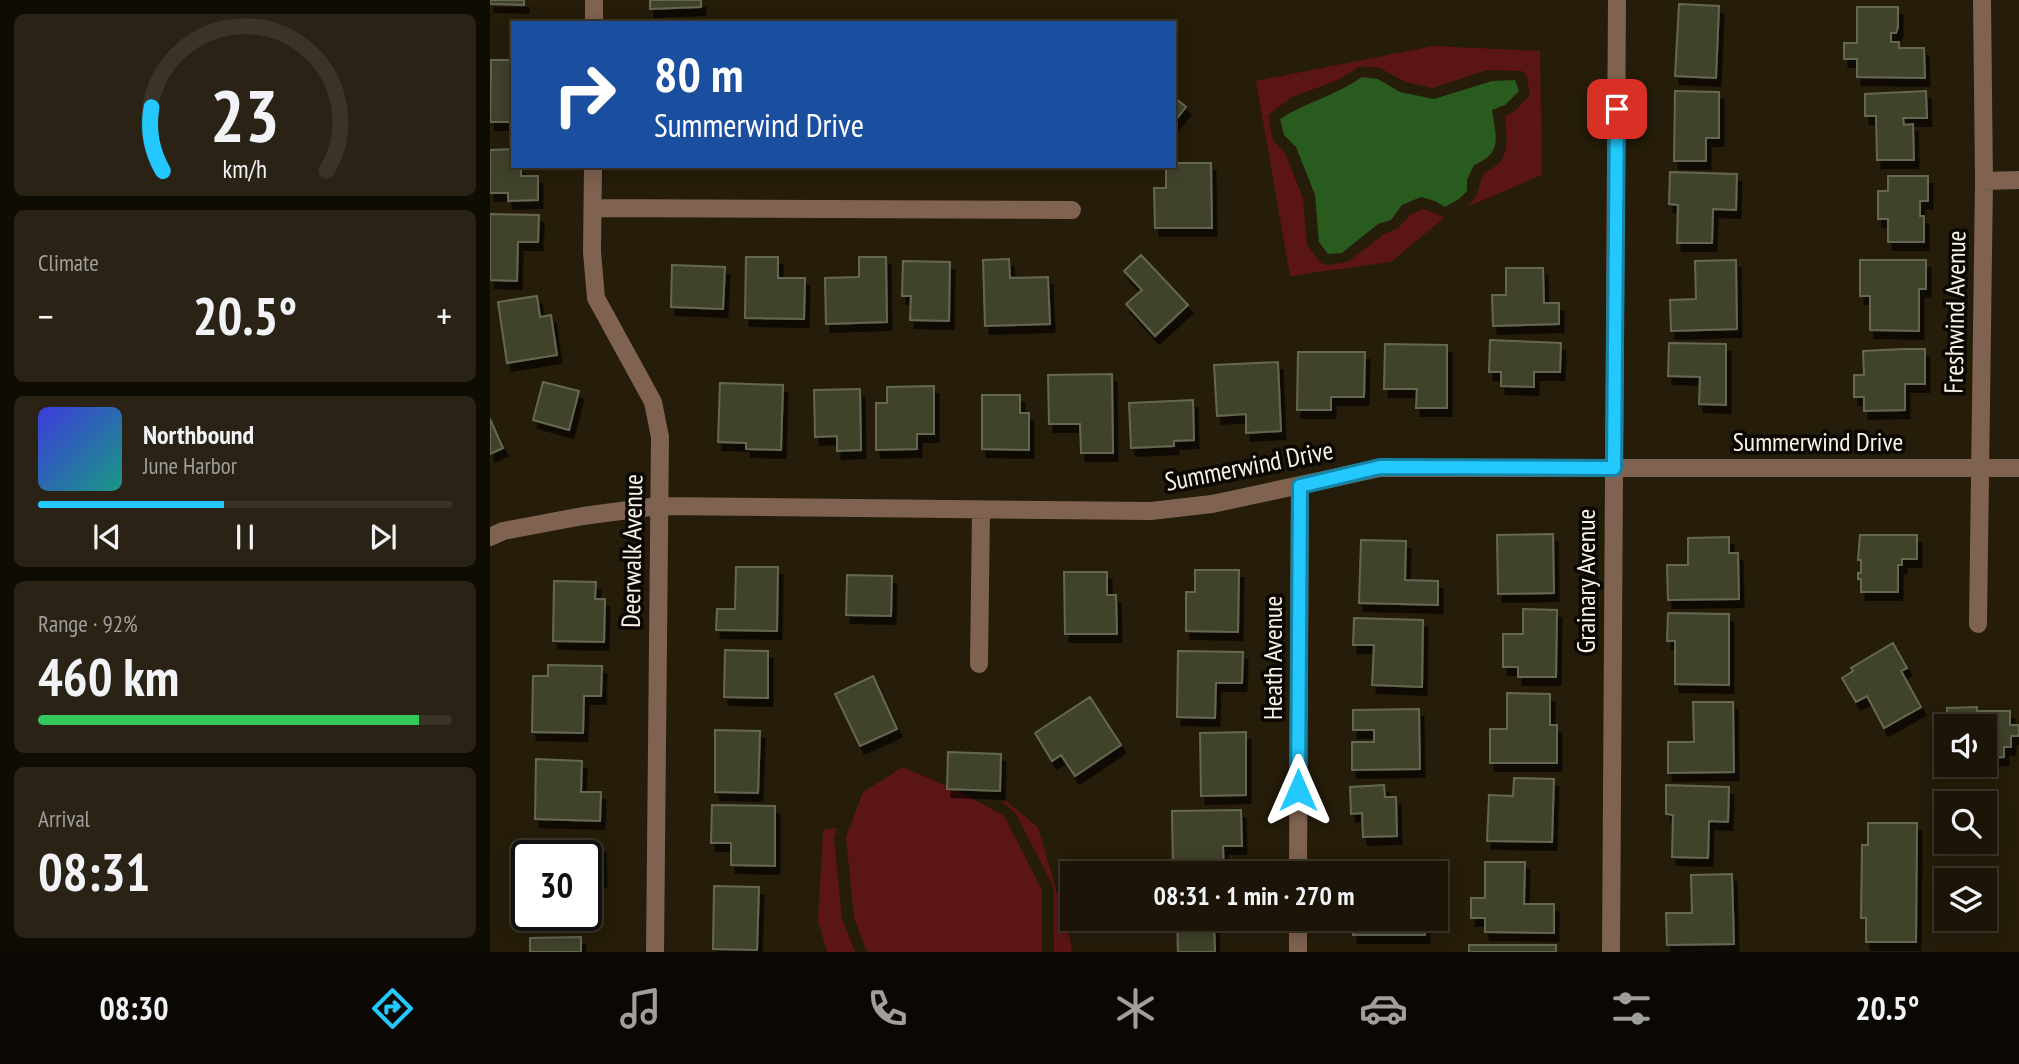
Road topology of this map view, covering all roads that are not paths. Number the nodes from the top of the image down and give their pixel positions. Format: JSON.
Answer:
{"nodes":[{"id":1,"x":594,"y":0,"type":"edge"},
{"id":2,"x":1617,"y":0,"type":"edge"},
{"id":3,"x":1982,"y":0,"type":"edge"},
{"id":4,"x":594,"y":21,"type":"edge"},
{"id":5,"x":593,"y":168,"type":"edge"},
{"id":6,"x":2019,"y":180,"type":"edge"},
{"id":7,"x":1984,"y":181,"type":"junction"},
{"id":8,"x":593,"y":208,"type":"junction"},
{"id":9,"x":1072,"y":210,"type":"dead end"},
{"id":10,"x":1614,"y":468,"type":"junction"},
{"id":11,"x":2019,"y":468,"type":"edge"},
{"id":12,"x":1979,"y":469,"type":"junction"},
{"id":13,"x":1300,"y":486,"type":"junction"},
{"id":14,"x":658,"y":506,"type":"junction"},
{"id":15,"x":981,"y":510,"type":"junction"},
{"id":16,"x":490,"y":537,"type":"edge"},
{"id":17,"x":1978,"y":624,"type":"dead end"},
{"id":18,"x":979,"y":664,"type":"dead end"},
{"id":19,"x":1298,"y":861,"type":"edge"},
{"id":20,"x":1298,"y":931,"type":"edge"},
{"id":21,"x":655,"y":952,"type":"edge"},
{"id":22,"x":1297,"y":952,"type":"edge"},
{"id":23,"x":1611,"y":952,"type":"edge"}],
"edges":[{"from":1,"to":4,"type":"street"},
{"from":2,"to":10,"type":"street","name":"Grainary Avenue"},
{"from":3,"to":7,"type":"street","name":"Freshwind Avenue"},
{"from":5,"to":8,"type":"street","name":"Deerwalk Avenue"},
{"from":6,"to":7,"type":"street"},
{"from":7,"to":12,"type":"street","name":"Freshwind Avenue"},
{"from":8,"to":9,"type":"street"},
{"from":8,"to":14,"type":"street","name":"Deerwalk Avenue"},
{"from":10,"to":12,"type":"street","name":"Summerwind Drive"},
{"from":10,"to":13,"type":"street","name":"Summerwind Drive"},
{"from":10,"to":23,"type":"street","name":"Grainary Avenue"},
{"from":11,"to":12,"type":"street","name":"Summerwind Drive"},
{"from":12,"to":17,"type":"street","name":"Freshwind Avenue"},
{"from":13,"to":15,"type":"street","name":"Summerwind Drive"},
{"from":13,"to":19,"type":"street","name":"Heath Avenue"},
{"from":14,"to":15,"type":"street","name":"Summerwind Drive"},
{"from":14,"to":16,"type":"street","name":"Summerwind Drive"},
{"from":14,"to":21,"type":"street","name":"Deerwalk Avenue"},
{"from":15,"to":18,"type":"street"},
{"from":20,"to":22,"type":"street"}]}
